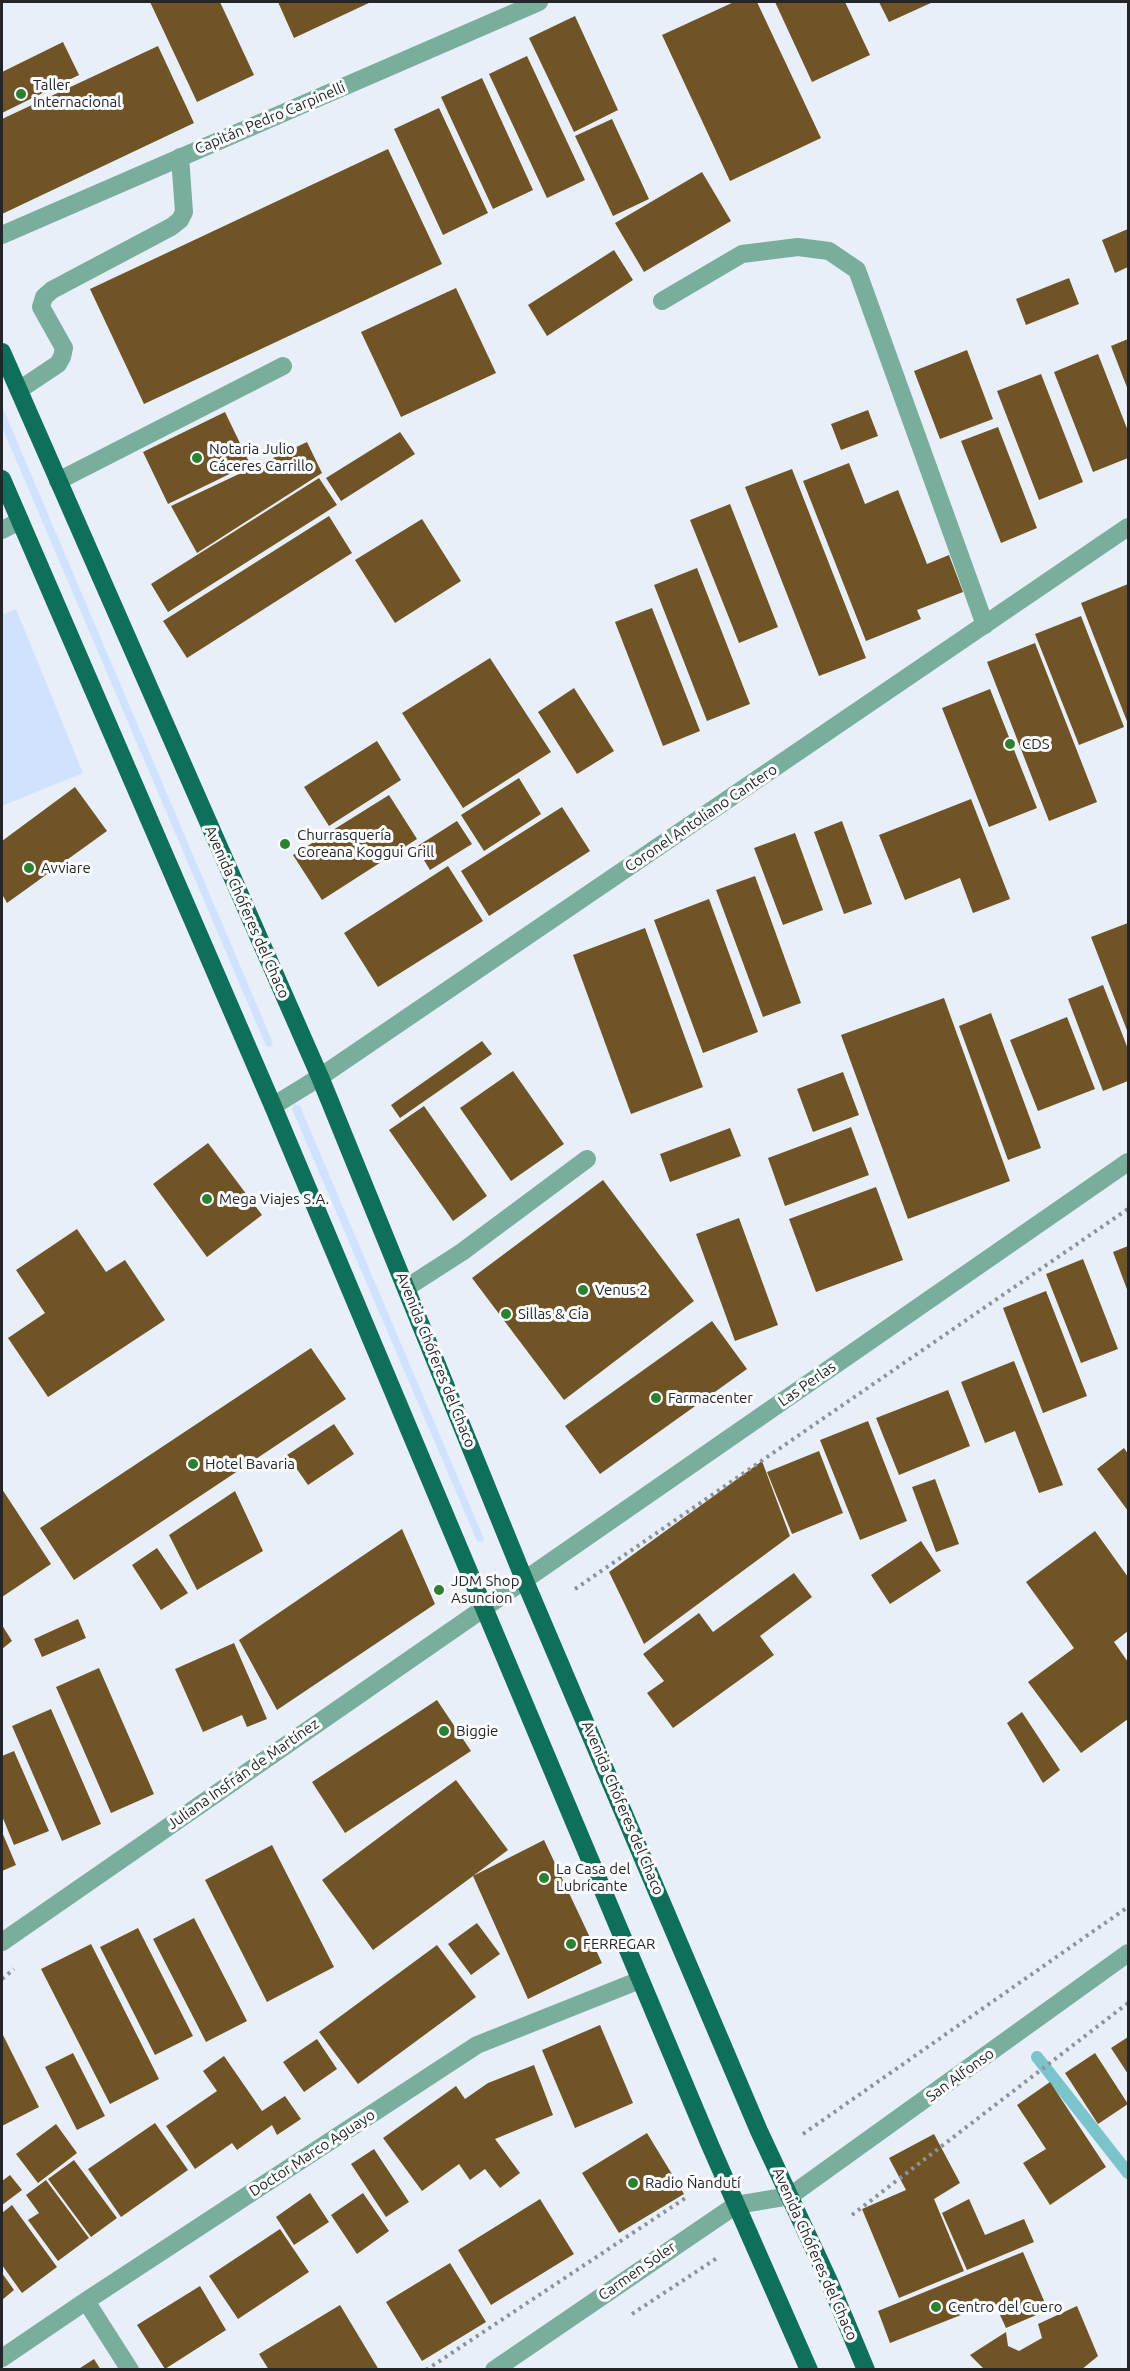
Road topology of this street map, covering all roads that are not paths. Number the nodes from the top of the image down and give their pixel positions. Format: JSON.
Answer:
{"nodes":[{"id":1,"x":539,"y":2,"type":"edge"},
{"id":2,"x":180,"y":158,"type":"junction"},
{"id":3,"x":2,"y":235,"type":"edge"},
{"id":4,"x":662,"y":301,"type":"dead end"},
{"id":5,"x":2,"y":352,"type":"edge"},
{"id":6,"x":283,"y":366,"type":"dead end"},
{"id":7,"x":19,"y":390,"type":"junction"},
{"id":8,"x":2,"y":479,"type":"edge"},
{"id":9,"x":58,"y":481,"type":"junction"},
{"id":10,"x":20,"y":521,"type":"junction"},
{"id":11,"x":1128,"y":527,"type":"edge"},
{"id":12,"x":2,"y":530,"type":"edge"},
{"id":13,"x":985,"y":625,"type":"junction"},
{"id":14,"x":320,"y":1077,"type":"junction"},
{"id":15,"x":273,"y":1106,"type":"junction"},
{"id":16,"x":587,"y":1159,"type":"dead end"},
{"id":17,"x":1128,"y":1162,"type":"edge"},
{"id":18,"x":406,"y":1288,"type":"junction"},
{"id":19,"x":524,"y":1579,"type":"junction"},
{"id":20,"x":485,"y":1608,"type":"junction"},
{"id":21,"x":2,"y":1942,"type":"edge"},
{"id":22,"x":1128,"y":1953,"type":"edge"},
{"id":23,"x":640,"y":1980,"type":"junction"},
{"id":24,"x":790,"y":2196,"type":"junction"},
{"id":25,"x":736,"y":2205,"type":"junction"},
{"id":26,"x":86,"y":2301,"type":"junction"},
{"id":27,"x":2,"y":2358,"type":"edge"},
{"id":28,"x":130,"y":2370,"type":"edge"},
{"id":29,"x":494,"y":2370,"type":"edge"},
{"id":30,"x":808,"y":2370,"type":"edge"},
{"id":31,"x":866,"y":2370,"type":"edge"}],
"edges":[{"from":1,"to":2,"type":"street","name":"Capitán Pedro Carpinelli"},
{"from":2,"to":3,"type":"street","name":"Capitán Pedro Carpinelli"},
{"from":2,"to":7,"type":"street"},
{"from":4,"to":13,"type":"street"},
{"from":5,"to":7,"type":"main road","name":"Avenida Chóferes del Chaco"},
{"from":6,"to":9,"type":"street"},
{"from":7,"to":9,"type":"main road","name":"Avenida Chóferes del Chaco"},
{"from":8,"to":10,"type":"main road"},
{"from":9,"to":14,"type":"main road","name":"Avenida Chóferes del Chaco"},
{"from":10,"to":12,"type":"street"},
{"from":10,"to":15,"type":"main road"},
{"from":11,"to":13,"type":"street","name":"Coronel Antoliano Cantero"},
{"from":13,"to":14,"type":"street","name":"Coronel Antoliano Cantero"},
{"from":14,"to":15,"type":"street","name":"Coronel Antoliano Cantero"},
{"from":14,"to":18,"type":"main road","name":"Avenida Chóferes del Chaco"},
{"from":15,"to":20,"type":"main road"},
{"from":16,"to":18,"type":"street"},
{"from":17,"to":19,"type":"street","name":"Las Perlas"},
{"from":18,"to":19,"type":"main road","name":"Avenida Chóferes del Chaco"},
{"from":19,"to":20,"type":"street","name":"Las Perlas"},
{"from":19,"to":24,"type":"main road","name":"Avenida Chóferes del Chaco"},
{"from":20,"to":21,"type":"street","name":"Juliana Insfrán de Martínez"},
{"from":20,"to":23,"type":"main road"},
{"from":22,"to":24,"type":"street","name":"San Alfonso"},
{"from":23,"to":25,"type":"main road"},
{"from":23,"to":26,"type":"street","name":"Doctor Marco Aguayo"},
{"from":24,"to":25,"type":"street","name":"Carmen Soler"},
{"from":24,"to":31,"type":"main road","name":"Avenida Chóferes del Chaco"},
{"from":25,"to":29,"type":"street","name":"Carmen Soler"},
{"from":25,"to":30,"type":"main road"},
{"from":26,"to":27,"type":"street","name":"Doctor Marco Aguayo"},
{"from":26,"to":28,"type":"street"}]}
